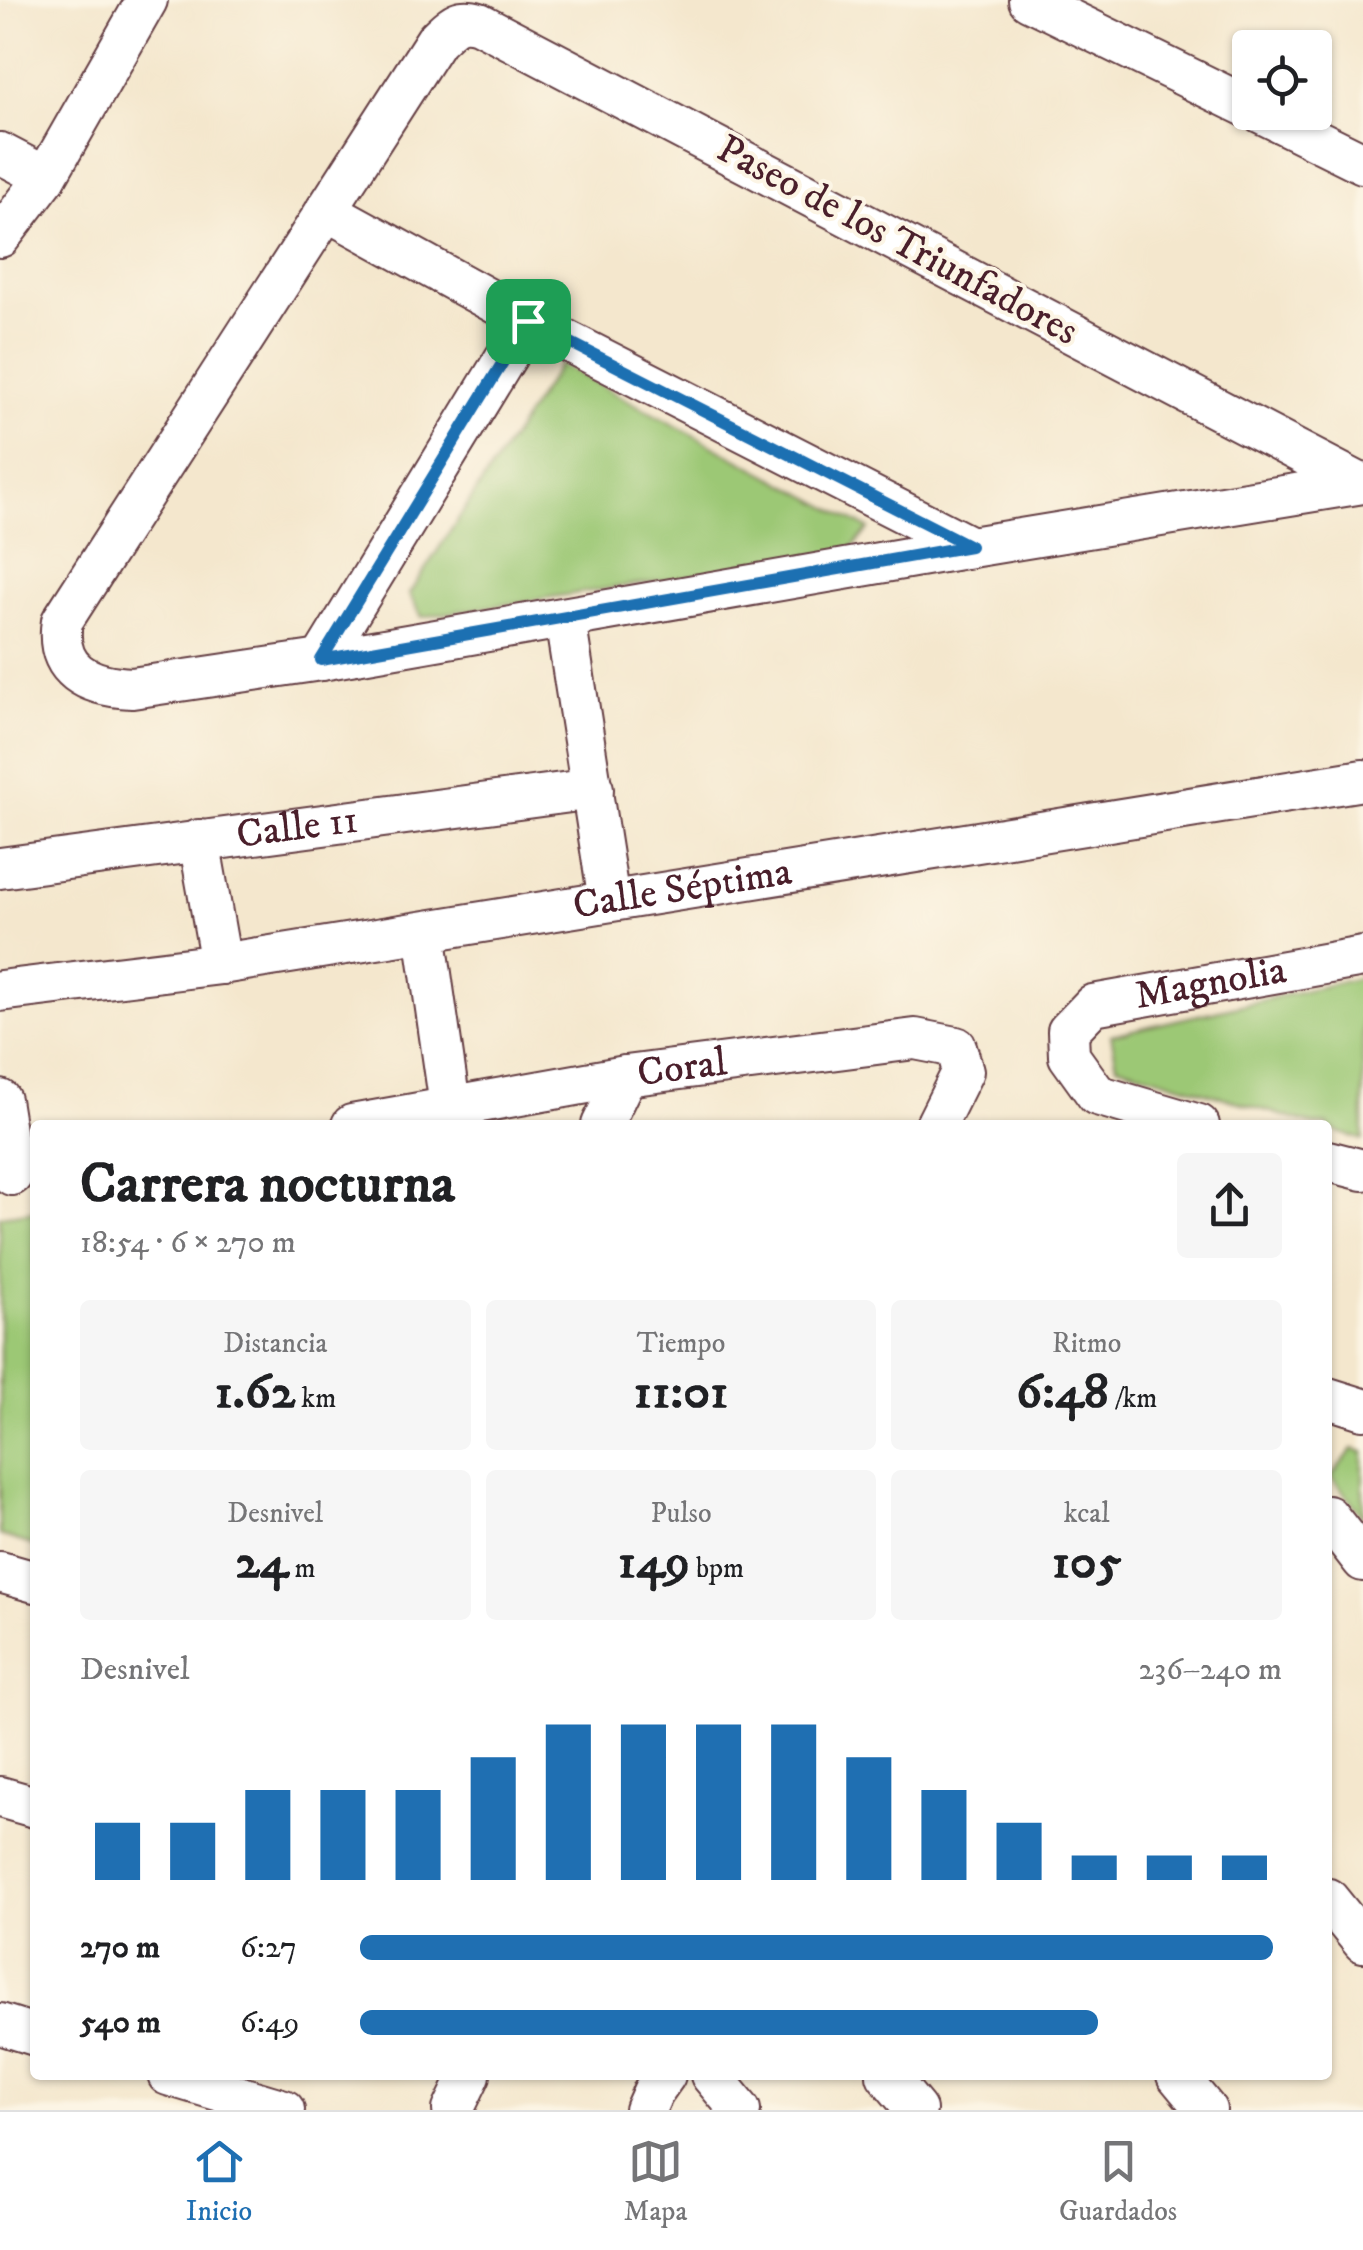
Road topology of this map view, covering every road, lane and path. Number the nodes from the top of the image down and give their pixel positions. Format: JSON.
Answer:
{"nodes":[{"id":1,"x":148,"y":0,"type":"edge"},
{"id":2,"x":1030,"y":0,"type":"edge"},
{"id":3,"x":1232,"y":99,"type":"edge"},
{"id":4,"x":1296,"y":130,"type":"edge"},
{"id":5,"x":0,"y":153,"type":"edge"},
{"id":6,"x":1363,"y":163,"type":"edge"},
{"id":7,"x":46,"y":177,"type":"junction"},
{"id":8,"x":326,"y":210,"type":"junction"},
{"id":9,"x":0,"y":237,"type":"edge"},
{"id":10,"x":528,"y":321,"type":"junction"},
{"id":11,"x":1361,"y":483,"type":"edge"},
{"id":12,"x":970,"y":546,"type":"junction"},
{"id":13,"x":564,"y":618,"type":"junction"},
{"id":14,"x":321,"y":660,"type":"junction"},
{"id":15,"x":1363,"y":780,"type":"edge"},
{"id":16,"x":592,"y":789,"type":"junction"},
{"id":17,"x":199,"y":840,"type":"junction"},
{"id":18,"x":0,"y":868,"type":"edge"},
{"id":19,"x":608,"y":901,"type":"junction"},
{"id":20,"x":425,"y":932,"type":"junction"},
{"id":21,"x":1363,"y":957,"type":"edge"},
{"id":22,"x":222,"y":964,"type":"junction"},
{"id":23,"x":0,"y":992,"type":"edge"},
{"id":24,"x":626,"y":1076,"type":"junction"},
{"id":25,"x":0,"y":1100,"type":"edge"},
{"id":26,"x":450,"y":1106,"type":"junction"},
{"id":27,"x":378,"y":1120,"type":"edge"},
{"id":28,"x":604,"y":1120,"type":"edge"},
{"id":29,"x":938,"y":1120,"type":"edge"},
{"id":30,"x":1181,"y":1120,"type":"edge"},
{"id":31,"x":1332,"y":1161,"type":"edge"},
{"id":32,"x":1363,"y":1170,"type":"edge"},
{"id":33,"x":16,"y":1175,"type":"edge"},
{"id":34,"x":1332,"y":1399,"type":"edge"},
{"id":35,"x":1363,"y":1409,"type":"edge"},
{"id":36,"x":1332,"y":1521,"type":"edge"},
{"id":37,"x":1363,"y":1561,"type":"edge"},
{"id":38,"x":0,"y":1572,"type":"edge"},
{"id":39,"x":30,"y":1581,"type":"edge"},
{"id":40,"x":0,"y":1797,"type":"edge"},
{"id":41,"x":30,"y":1806,"type":"edge"},
{"id":42,"x":1332,"y":1903,"type":"edge"},
{"id":43,"x":1363,"y":1942,"type":"edge"},
{"id":44,"x":0,"y":2024,"type":"edge"},
{"id":45,"x":30,"y":2033,"type":"edge"},
{"id":46,"x":185,"y":2080,"type":"edge"},
{"id":47,"x":468,"y":2080,"type":"edge"},
{"id":48,"x":661,"y":2080,"type":"edge"},
{"id":49,"x":715,"y":2080,"type":"edge"},
{"id":50,"x":891,"y":2080,"type":"edge"},
{"id":51,"x":1181,"y":2080,"type":"edge"},
{"id":52,"x":284,"y":2110,"type":"edge"},
{"id":53,"x":453,"y":2110,"type":"edge"},
{"id":54,"x":645,"y":2110,"type":"edge"},
{"id":55,"x":740,"y":2110,"type":"edge"},
{"id":56,"x":916,"y":2110,"type":"edge"},
{"id":57,"x":1206,"y":2110,"type":"edge"}],
"edges":[{"from":1,"to":7,"type":"street"},
{"from":2,"to":3,"type":"street"},
{"from":4,"to":6,"type":"street"},
{"from":5,"to":7,"type":"street"},
{"from":7,"to":9,"type":"street"},
{"from":8,"to":10,"type":"street"},
{"from":8,"to":11,"type":"street","name":"Paseo de los Triunfadores"},
{"from":8,"to":14,"type":"street"},
{"from":10,"to":12,"type":"street"},
{"from":10,"to":14,"type":"street"},
{"from":11,"to":12,"type":"street"},
{"from":12,"to":13,"type":"street"},
{"from":13,"to":14,"type":"street"},
{"from":13,"to":16,"type":"street"},
{"from":15,"to":19,"type":"street","name":"Calle Séptima"},
{"from":16,"to":17,"type":"street","name":"Calle 11"},
{"from":16,"to":19,"type":"street"},
{"from":17,"to":18,"type":"street","name":"Calle 11"},
{"from":17,"to":22,"type":"street"},
{"from":19,"to":20,"type":"street","name":"Calle Séptima"},
{"from":20,"to":22,"type":"street","name":"Calle Séptima"},
{"from":20,"to":26,"type":"street"},
{"from":21,"to":30,"type":"street","name":"Magnolia"},
{"from":22,"to":23,"type":"street","name":"Calle Séptima"},
{"from":24,"to":26,"type":"street","name":"Coral"},
{"from":24,"to":28,"type":"street"},
{"from":24,"to":29,"type":"street","name":"Coral"},
{"from":25,"to":33,"type":"street"},
{"from":26,"to":27,"type":"street","name":"Coral"},
{"from":31,"to":32,"type":"street"},
{"from":34,"to":35,"type":"street"},
{"from":36,"to":37,"type":"street"},
{"from":38,"to":39,"type":"street"},
{"from":40,"to":41,"type":"street"},
{"from":42,"to":43,"type":"street"},
{"from":44,"to":45,"type":"street"},
{"from":46,"to":52,"type":"street"},
{"from":47,"to":53,"type":"street"},
{"from":48,"to":54,"type":"street"},
{"from":49,"to":55,"type":"street"},
{"from":50,"to":56,"type":"street"},
{"from":51,"to":57,"type":"street"}]}
